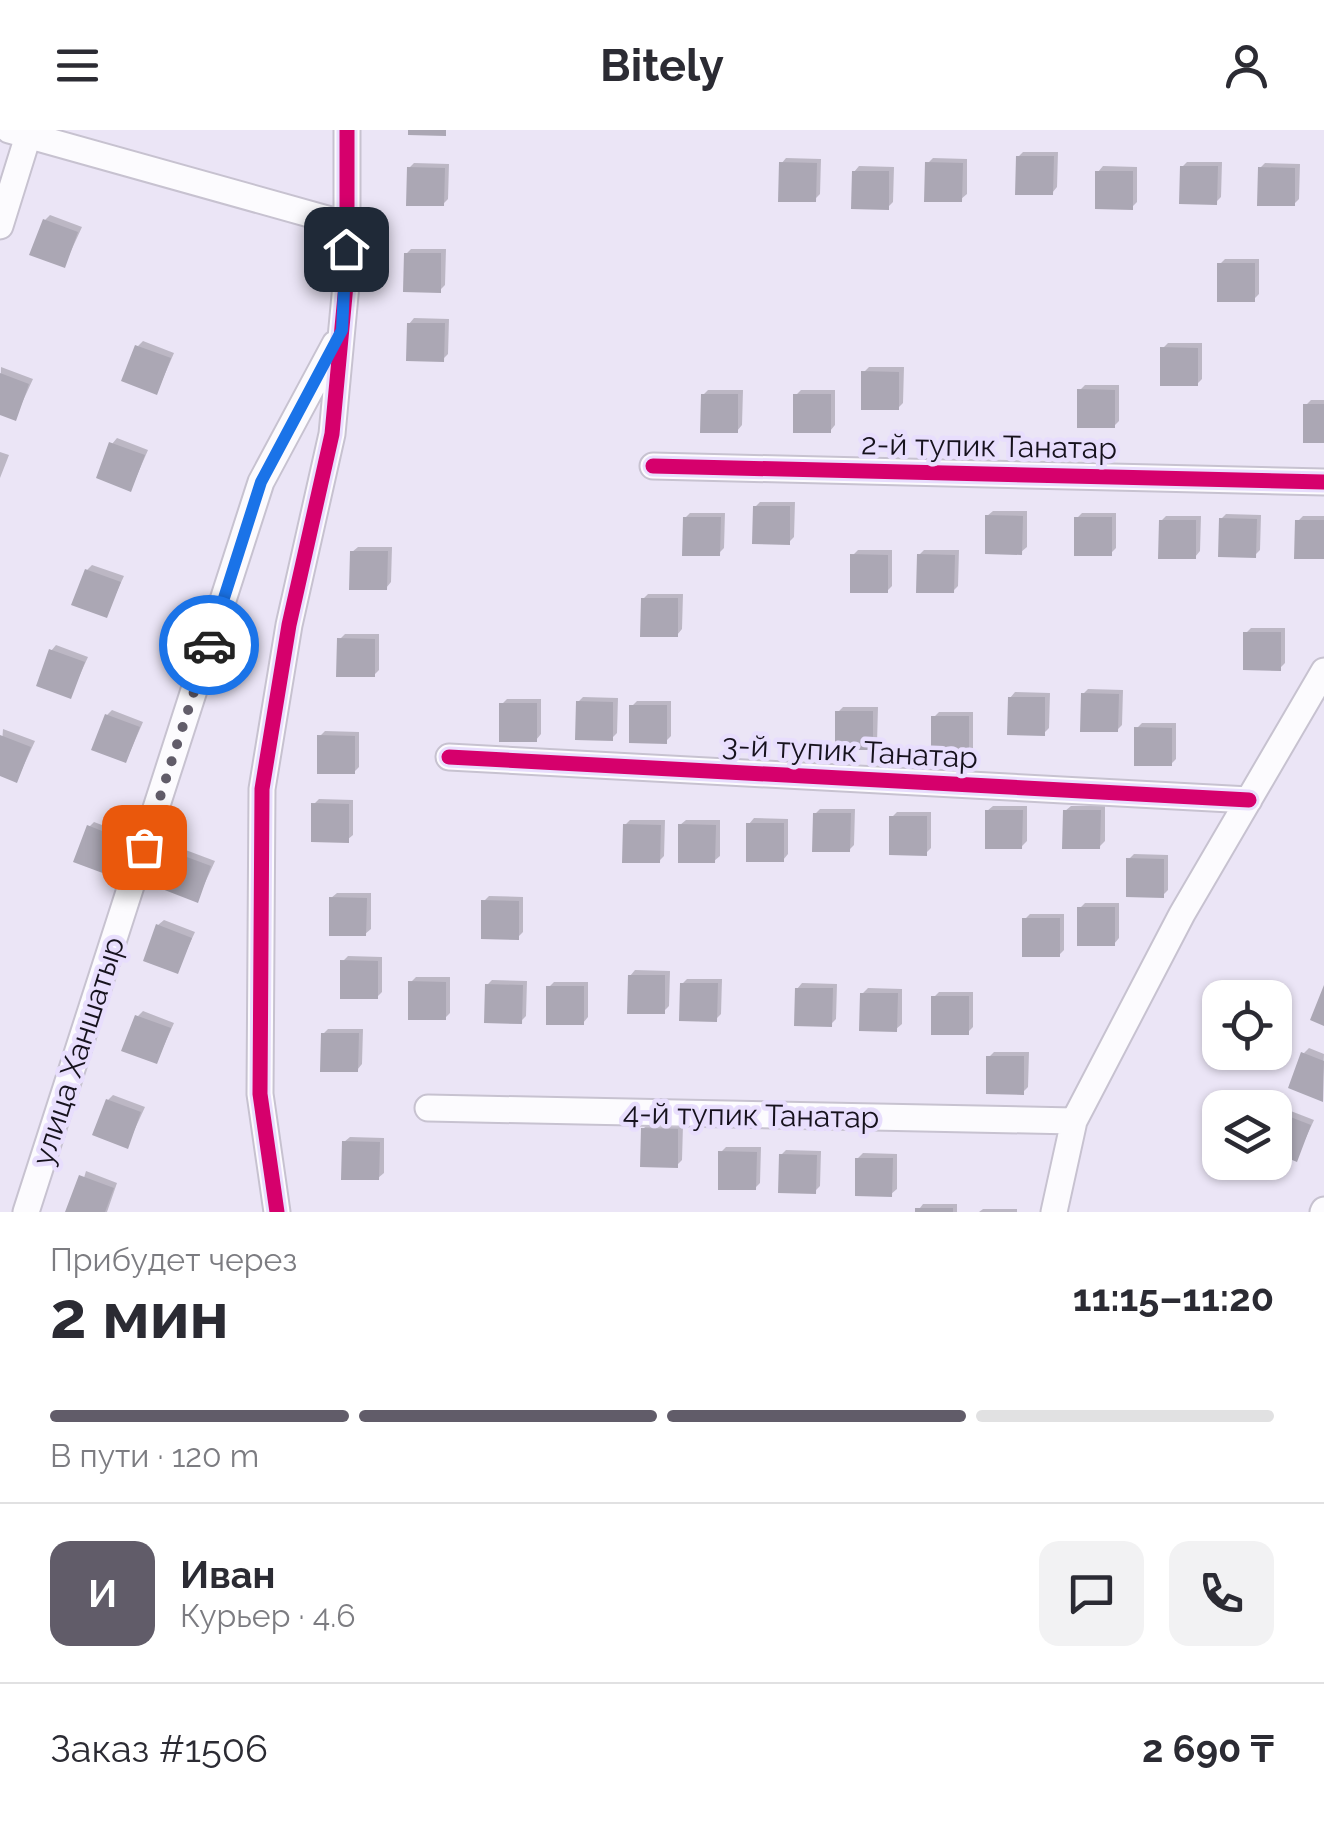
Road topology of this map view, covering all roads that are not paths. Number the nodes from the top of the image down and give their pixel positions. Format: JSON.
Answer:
{"nodes":[{"id":1,"x":346,"y":130,"type":"edge"},
{"id":2,"x":19,"y":133,"type":"edge"},
{"id":3,"x":345,"y":224,"type":"junction"},
{"id":4,"x":0,"y":226,"type":"edge"},
{"id":5,"x":342,"y":330,"type":"junction"},
{"id":6,"x":653,"y":466,"type":"dead end"},
{"id":7,"x":1324,"y":482,"type":"edge"},
{"id":8,"x":1324,"y":670,"type":"edge"},
{"id":9,"x":449,"y":757,"type":"dead end"},
{"id":10,"x":1249,"y":800,"type":"junction"},
{"id":11,"x":428,"y":1108,"type":"dead end"},
{"id":12,"x":1074,"y":1121,"type":"junction"},
{"id":13,"x":26,"y":1212,"type":"edge"},
{"id":14,"x":276,"y":1212,"type":"edge"},
{"id":15,"x":1054,"y":1212,"type":"edge"}],
"edges":[{"from":1,"to":3,"type":"street"},
{"from":2,"to":3,"type":"street"},
{"from":2,"to":4,"type":"street"},
{"from":3,"to":5,"type":"street"},
{"from":5,"to":13,"type":"street","name":"улица Ханшатыр"},
{"from":5,"to":14,"type":"street"},
{"from":6,"to":7,"type":"street","name":"2-й тупик Танатар"},
{"from":8,"to":10,"type":"street"},
{"from":9,"to":10,"type":"street","name":"3-й тупик Танатар"},
{"from":10,"to":12,"type":"street"},
{"from":11,"to":12,"type":"street","name":"4-й тупик Танатар"},
{"from":12,"to":15,"type":"street"}]}
